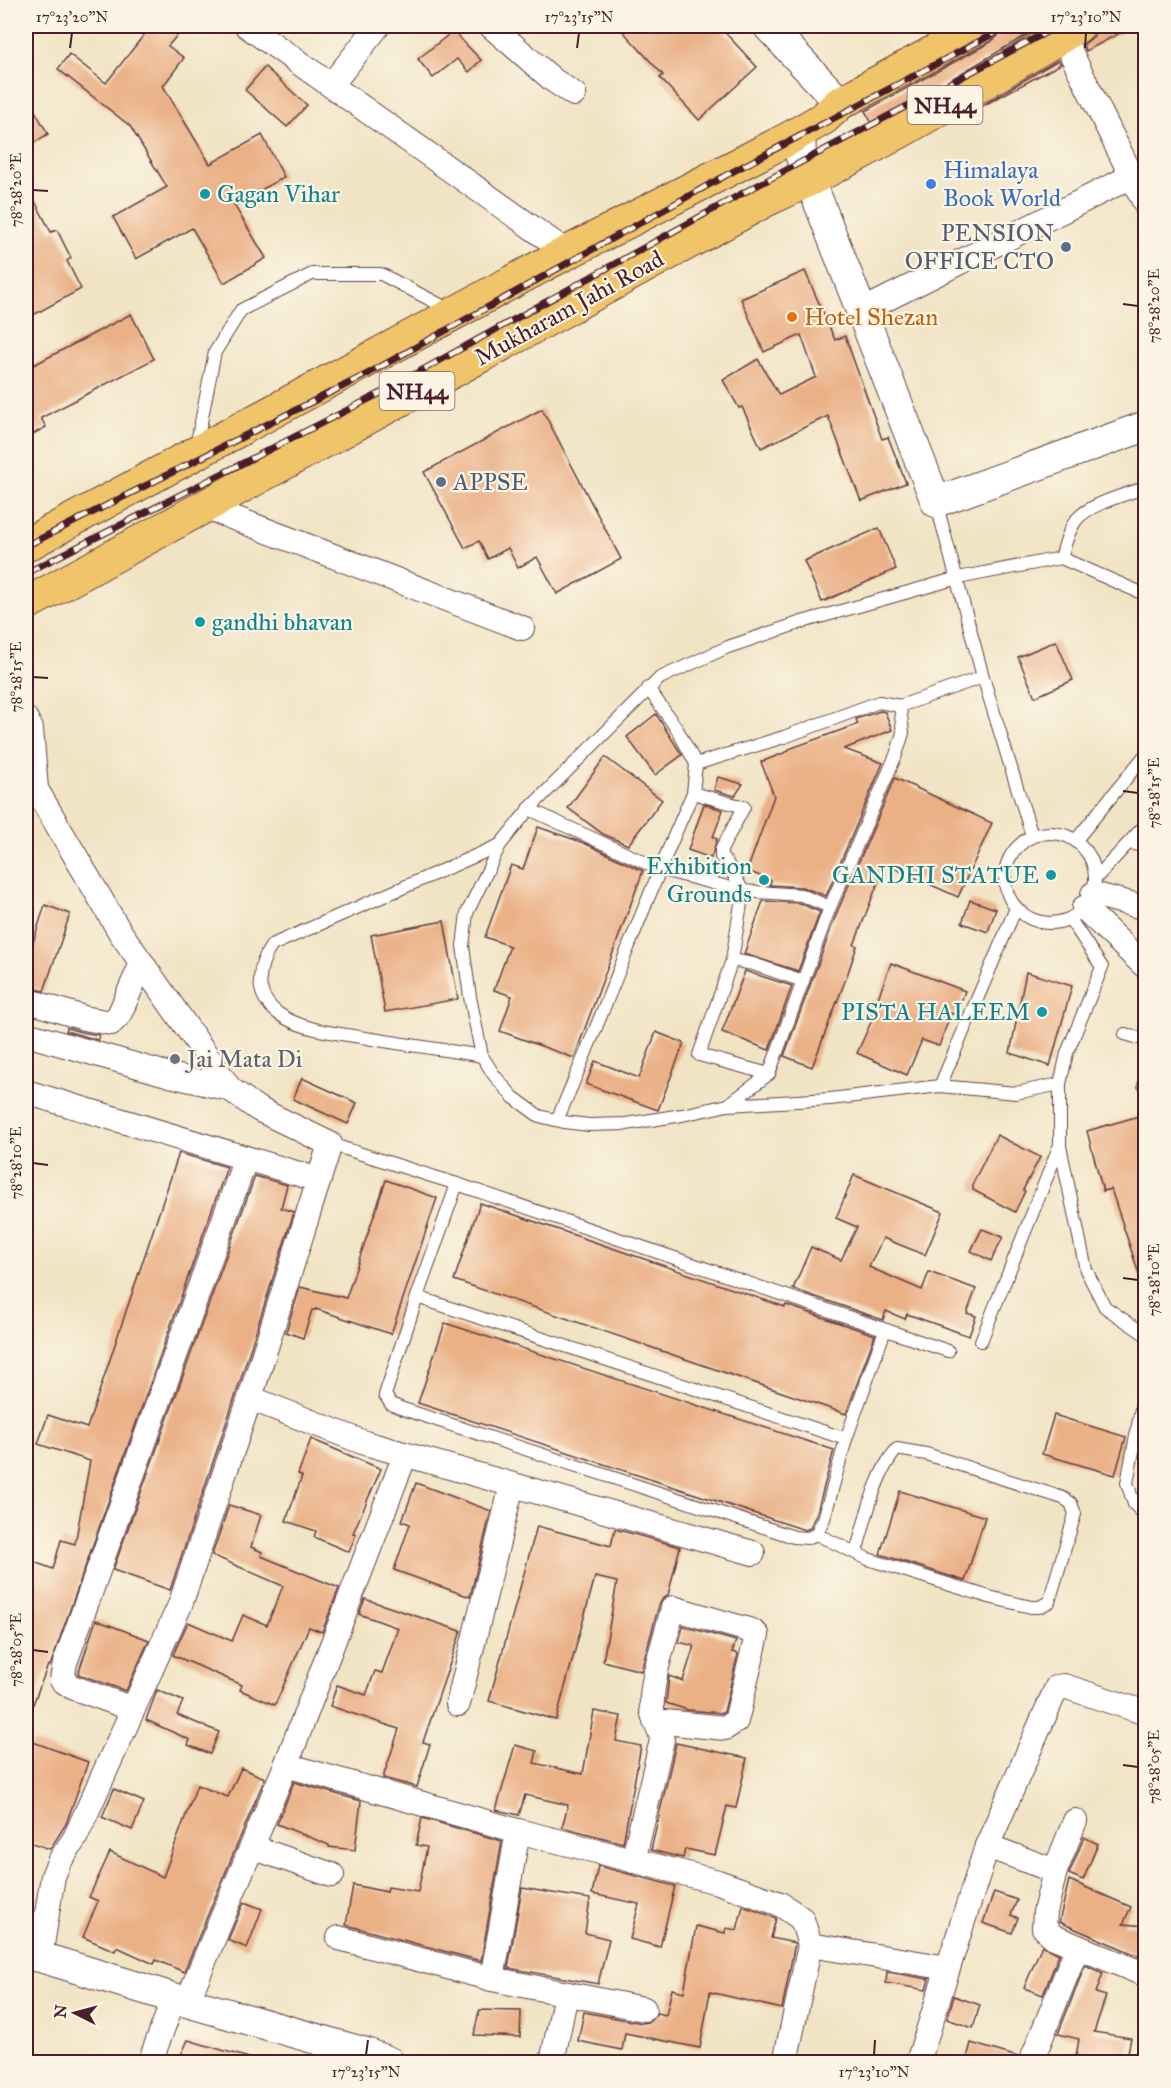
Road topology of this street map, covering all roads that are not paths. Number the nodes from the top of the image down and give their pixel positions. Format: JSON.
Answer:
{"nodes":[{"id":1,"x":247,"y":26,"type":"edge"},
{"id":2,"x":378,"y":26,"type":"edge"},
{"id":3,"x":491,"y":26,"type":"edge"},
{"id":4,"x":768,"y":26,"type":"edge"},
{"id":5,"x":982,"y":26,"type":"edge"},
{"id":6,"x":1070,"y":30,"type":"edge"},
{"id":7,"x":331,"y":85,"type":"junction"},
{"id":8,"x":574,"y":94,"type":"dead end"},
{"id":9,"x":840,"y":103,"type":"junction"},
{"id":10,"x":800,"y":132,"type":"junction"},
{"id":11,"x":743,"y":163,"type":"junction"},
{"id":12,"x":1132,"y":176,"type":"junction"},
{"id":13,"x":810,"y":180,"type":"junction"},
{"id":14,"x":1146,"y":205,"type":"edge"},
{"id":15,"x":568,"y":253,"type":"junction"},
{"id":16,"x":862,"y":311,"type":"junction"},
{"id":17,"x":455,"y":313,"type":"junction"},
{"id":18,"x":330,"y":380,"type":"junction"},
{"id":19,"x":356,"y":424,"type":"junction"},
{"id":20,"x":1146,"y":426,"type":"edge"},
{"id":21,"x":195,"y":454,"type":"junction"},
{"id":22,"x":1146,"y":487,"type":"edge"},
{"id":23,"x":936,"y":502,"type":"junction"},
{"id":24,"x":205,"y":507,"type":"junction"},
{"id":25,"x":26,"y":545,"type":"edge"},
{"id":26,"x":1060,"y":558,"type":"junction"},
{"id":27,"x":958,"y":578,"type":"junction"},
{"id":28,"x":1146,"y":595,"type":"edge"},
{"id":29,"x":26,"y":604,"type":"edge"},
{"id":30,"x":522,"y":628,"type":"dead end"},
{"id":31,"x":983,"y":677,"type":"junction"},
{"id":32,"x":648,"y":688,"type":"junction"},
{"id":33,"x":900,"y":706,"type":"junction"},
{"id":34,"x":26,"y":719,"type":"edge"},
{"id":35,"x":1146,"y":754,"type":"edge"},
{"id":36,"x":696,"y":764,"type":"junction"},
{"id":37,"x":31,"y":783,"type":"edge"},
{"id":38,"x":693,"y":793,"type":"junction"},
{"id":39,"x":529,"y":809,"type":"junction"},
{"id":40,"x":1146,"y":824,"type":"edge"},
{"id":41,"x":1032,"y":836,"type":"junction"},
{"id":42,"x":1076,"y":840,"type":"junction"},
{"id":43,"x":1129,"y":843,"type":"junction"},
{"id":44,"x":500,"y":844,"type":"junction"},
{"id":45,"x":1146,"y":847,"type":"edge"},
{"id":46,"x":659,"y":869,"type":"junction"},
{"id":47,"x":743,"y":891,"type":"junction"},
{"id":48,"x":1086,"y":900,"type":"junction"},
{"id":49,"x":830,"y":907,"type":"junction"},
{"id":50,"x":1016,"y":908,"type":"junction"},
{"id":51,"x":1146,"y":908,"type":"edge"},
{"id":52,"x":732,"y":960,"type":"junction"},
{"id":53,"x":142,"y":963,"type":"junction"},
{"id":54,"x":1146,"y":968,"type":"edge"},
{"id":55,"x":802,"y":981,"type":"junction"},
{"id":56,"x":26,"y":1000,"type":"edge"},
{"id":57,"x":26,"y":1034,"type":"edge"},
{"id":58,"x":1125,"y":1034,"type":"dead end"},
{"id":59,"x":1146,"y":1040,"type":"edge"},
{"id":60,"x":482,"y":1056,"type":"junction"},
{"id":61,"x":769,"y":1074,"type":"junction"},
{"id":62,"x":1060,"y":1084,"type":"junction"},
{"id":63,"x":940,"y":1086,"type":"junction"},
{"id":64,"x":230,"y":1089,"type":"junction"},
{"id":65,"x":26,"y":1092,"type":"edge"},
{"id":66,"x":729,"y":1105,"type":"junction"},
{"id":67,"x":557,"y":1120,"type":"junction"},
{"id":68,"x":330,"y":1144,"type":"junction"},
{"id":69,"x":1060,"y":1146,"type":"junction"},
{"id":70,"x":246,"y":1158,"type":"junction"},
{"id":71,"x":319,"y":1180,"type":"junction"},
{"id":72,"x":457,"y":1184,"type":"junction"},
{"id":73,"x":417,"y":1297,"type":"junction"},
{"id":74,"x":885,"y":1330,"type":"junction"},
{"id":75,"x":1146,"y":1335,"type":"edge"},
{"id":76,"x":981,"y":1341,"type":"dead end"},
{"id":77,"x":948,"y":1351,"type":"dead end"},
{"id":78,"x":1146,"y":1382,"type":"edge"},
{"id":79,"x":250,"y":1398,"type":"junction"},
{"id":80,"x":846,"y":1439,"type":"junction"},
{"id":81,"x":405,"y":1455,"type":"junction"},
{"id":82,"x":513,"y":1485,"type":"junction"},
{"id":83,"x":1146,"y":1516,"type":"edge"},
{"id":84,"x":816,"y":1534,"type":"junction"},
{"id":85,"x":856,"y":1552,"type":"junction"},
{"id":86,"x":753,"y":1554,"type":"dead end"},
{"id":87,"x":458,"y":1704,"type":"dead end"},
{"id":88,"x":133,"y":1709,"type":"junction"},
{"id":89,"x":1146,"y":1713,"type":"edge"},
{"id":90,"x":655,"y":1721,"type":"junction"},
{"id":91,"x":286,"y":1765,"type":"junction"},
{"id":92,"x":1075,"y":1821,"type":"dead end"},
{"id":93,"x":518,"y":1831,"type":"junction"},
{"id":94,"x":987,"y":1846,"type":"junction"},
{"id":95,"x":252,"y":1847,"type":"junction"},
{"id":96,"x":633,"y":1861,"type":"junction"},
{"id":97,"x":1055,"y":1871,"type":"junction"},
{"id":98,"x":332,"y":1875,"type":"dead end"},
{"id":99,"x":339,"y":1938,"type":"dead end"},
{"id":100,"x":810,"y":1945,"type":"junction"},
{"id":101,"x":1077,"y":1948,"type":"junction"},
{"id":102,"x":30,"y":1958,"type":"edge"},
{"id":103,"x":948,"y":1968,"type":"junction"},
{"id":104,"x":1146,"y":1975,"type":"edge"},
{"id":105,"x":492,"y":1979,"type":"junction"},
{"id":106,"x":566,"y":1994,"type":"junction"},
{"id":107,"x":181,"y":2000,"type":"junction"},
{"id":108,"x":644,"y":2009,"type":"dead end"},
{"id":109,"x":375,"y":2060,"type":"edge"},
{"id":110,"x":150,"y":2062,"type":"edge"},
{"id":111,"x":552,"y":2062,"type":"edge"},
{"id":112,"x":785,"y":2062,"type":"edge"},
{"id":113,"x":918,"y":2062,"type":"edge"},
{"id":114,"x":1031,"y":2062,"type":"edge"}],
"edges":[{"from":1,"to":7,"type":"street"},
{"from":2,"to":7,"type":"street"},
{"from":3,"to":8,"type":"street"},
{"from":4,"to":9,"type":"street"},
{"from":5,"to":9,"type":"highway","name":"Mukharam Jahi Road","number":"NH44"},
{"from":6,"to":12,"type":"street"},
{"from":6,"to":13,"type":"highway","name":"Mukharam Jahi Road","number":"NH44"},
{"from":7,"to":15,"type":"street"},
{"from":9,"to":10,"type":"highway","name":"Mukharam Jahi Road","number":"NH44"},
{"from":10,"to":11,"type":"highway","name":"Mukharam Jahi Road","number":"NH44"},
{"from":10,"to":13,"type":"street"},
{"from":11,"to":13,"type":"street"},
{"from":11,"to":15,"type":"highway","name":"Mukharam Jahi Road","number":"NH44"},
{"from":12,"to":14,"type":"street"},
{"from":12,"to":16,"type":"street"},
{"from":13,"to":16,"type":"street"},
{"from":13,"to":19,"type":"highway","name":"Mukharam Jahi Road","number":"NH44"},
{"from":15,"to":17,"type":"highway","name":"Mukharam Jahi Road","number":"NH44"},
{"from":16,"to":23,"type":"street"},
{"from":17,"to":18,"type":"highway","name":"Mukharam Jahi Road","number":"NH44"},
{"from":17,"to":21,"type":"lane"},
{"from":18,"to":19,"type":"highway"},
{"from":18,"to":21,"type":"highway","name":"Mukharam Jahi Road","number":"NH44"},
{"from":19,"to":24,"type":"highway","name":"Mukharam Jahi Road","number":"NH44"},
{"from":20,"to":23,"type":"street"},
{"from":21,"to":25,"type":"highway","name":"Mukharam Jahi Road","number":"NH44"},
{"from":22,"to":26,"type":"lane"},
{"from":23,"to":27,"type":"lane"},
{"from":24,"to":29,"type":"highway","name":"Mukharam Jahi Road","number":"NH44"},
{"from":24,"to":30,"type":"street"},
{"from":26,"to":27,"type":"lane"},
{"from":26,"to":28,"type":"lane"},
{"from":27,"to":31,"type":"lane"},
{"from":27,"to":32,"type":"lane"},
{"from":31,"to":33,"type":"lane"},
{"from":31,"to":41,"type":"lane"},
{"from":32,"to":36,"type":"lane"},
{"from":32,"to":39,"type":"lane"},
{"from":33,"to":36,"type":"lane"},
{"from":33,"to":49,"type":"lane"},
{"from":34,"to":37,"type":"street"},
{"from":35,"to":42,"type":"lane"},
{"from":36,"to":38,"type":"lane"},
{"from":37,"to":53,"type":"street"},
{"from":38,"to":46,"type":"lane"},
{"from":38,"to":47,"type":"lane"},
{"from":39,"to":44,"type":"lane"},
{"from":39,"to":46,"type":"lane"},
{"from":40,"to":43,"type":"lane"},
{"from":41,"to":42,"type":"lane"},
{"from":41,"to":50,"type":"lane"},
{"from":42,"to":48,"type":"lane"},
{"from":43,"to":45,"type":"lane"},
{"from":43,"to":48,"type":"lane"},
{"from":44,"to":60,"type":"lane"},
{"from":44,"to":60,"type":"lane"},
{"from":46,"to":47,"type":"lane"},
{"from":46,"to":67,"type":"lane"},
{"from":47,"to":49,"type":"lane"},
{"from":47,"to":52,"type":"lane"},
{"from":48,"to":50,"type":"lane"},
{"from":48,"to":51,"type":"street"},
{"from":48,"to":54,"type":"street"},
{"from":48,"to":62,"type":"lane"},
{"from":49,"to":55,"type":"lane"},
{"from":50,"to":63,"type":"lane"},
{"from":52,"to":55,"type":"lane"},
{"from":52,"to":61,"type":"lane"},
{"from":53,"to":56,"type":"street"},
{"from":53,"to":64,"type":"street"},
{"from":55,"to":61,"type":"lane"},
{"from":57,"to":64,"type":"street"},
{"from":58,"to":59,"type":"lane"},
{"from":60,"to":67,"type":"lane"},
{"from":61,"to":66,"type":"lane"},
{"from":62,"to":63,"type":"lane"},
{"from":62,"to":69,"type":"lane"},
{"from":63,"to":66,"type":"lane"},
{"from":64,"to":68,"type":"street"},
{"from":65,"to":70,"type":"street"},
{"from":66,"to":67,"type":"lane"},
{"from":68,"to":71,"type":"street"},
{"from":68,"to":72,"type":"lane"},
{"from":69,"to":75,"type":"lane"},
{"from":69,"to":76,"type":"lane"},
{"from":70,"to":71,"type":"street"},
{"from":70,"to":88,"type":"street"},
{"from":71,"to":79,"type":"street"},
{"from":72,"to":73,"type":"lane"},
{"from":72,"to":74,"type":"lane"},
{"from":73,"to":80,"type":"lane"},
{"from":73,"to":84,"type":"lane"},
{"from":74,"to":77,"type":"lane"},
{"from":74,"to":80,"type":"lane"},
{"from":78,"to":83,"type":"lane"},
{"from":79,"to":81,"type":"street"},
{"from":79,"to":88,"type":"street"},
{"from":80,"to":84,"type":"lane"},
{"from":81,"to":82,"type":"street"},
{"from":81,"to":91,"type":"street"},
{"from":82,"to":86,"type":"street"},
{"from":82,"to":87,"type":"street"},
{"from":84,"to":85,"type":"lane"},
{"from":85,"to":85,"type":"lane"},
{"from":88,"to":102,"type":"street"},
{"from":89,"to":94,"type":"street"},
{"from":90,"to":90,"type":"street"},
{"from":90,"to":96,"type":"street"},
{"from":91,"to":93,"type":"street"},
{"from":91,"to":95,"type":"street"},
{"from":92,"to":97,"type":"street"},
{"from":93,"to":96,"type":"street"},
{"from":93,"to":105,"type":"street"},
{"from":94,"to":97,"type":"street"},
{"from":94,"to":103,"type":"street"},
{"from":95,"to":98,"type":"street"},
{"from":95,"to":107,"type":"street"},
{"from":96,"to":100,"type":"street"},
{"from":97,"to":101,"type":"street"},
{"from":99,"to":105,"type":"street"},
{"from":100,"to":103,"type":"street"},
{"from":100,"to":112,"type":"street"},
{"from":101,"to":104,"type":"street"},
{"from":101,"to":114,"type":"street"},
{"from":102,"to":107,"type":"street"},
{"from":103,"to":113,"type":"street"},
{"from":105,"to":106,"type":"street"},
{"from":106,"to":108,"type":"street"},
{"from":106,"to":111,"type":"street"},
{"from":107,"to":109,"type":"street"},
{"from":107,"to":110,"type":"street"}]}
